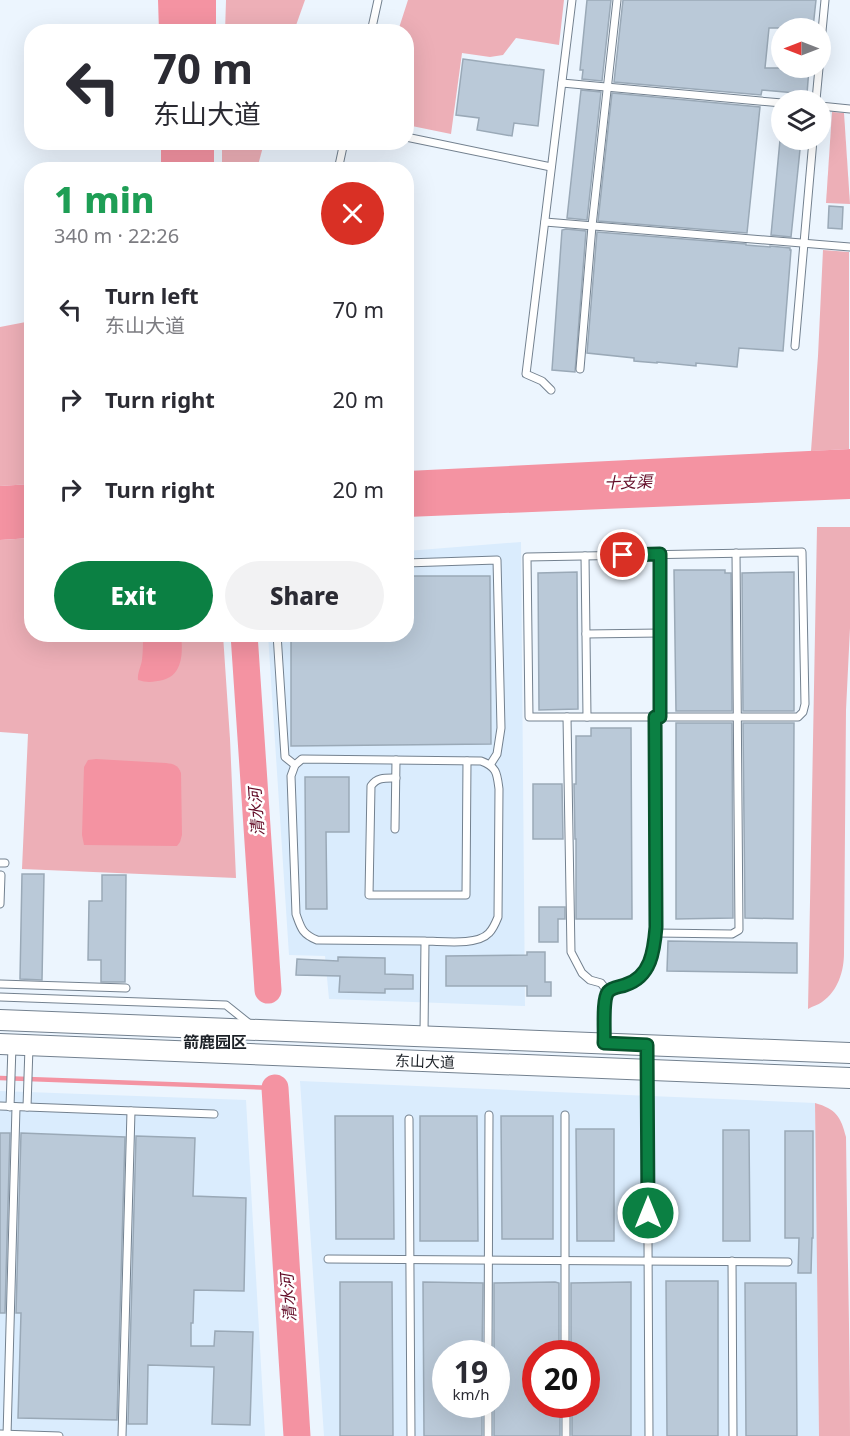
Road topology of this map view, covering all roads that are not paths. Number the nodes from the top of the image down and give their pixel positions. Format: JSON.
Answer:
{"nodes":[{"id":1,"x":378,"y":0,"type":"edge"},
{"id":2,"x":572,"y":0,"type":"edge"},
{"id":3,"x":617,"y":0,"type":"edge"},
{"id":4,"x":825,"y":0,"type":"edge"},
{"id":5,"x":823,"y":18,"type":"edge"},
{"id":6,"x":373,"y":24,"type":"edge"},
{"id":7,"x":562,"y":83,"type":"junction"},
{"id":8,"x":607,"y":87,"type":"junction"},
{"id":9,"x":771,"y":101,"type":"edge"},
{"id":10,"x":831,"y":107,"type":"edge"},
{"id":11,"x":850,"y":108,"type":"edge"},
{"id":12,"x":414,"y":139,"type":"edge"},
{"id":13,"x":812,"y":150,"type":"edge"},
{"id":14,"x":552,"y":167,"type":"junction"},
{"id":15,"x":545,"y":222,"type":"junction"},
{"id":16,"x":592,"y":226,"type":"junction"},
{"id":17,"x":804,"y":243,"type":"junction"},
{"id":18,"x":850,"y":247,"type":"edge"},
{"id":19,"x":795,"y":346,"type":"dead end"},
{"id":20,"x":580,"y":369,"type":"dead end"},
{"id":21,"x":552,"y":390,"type":"dead end"},
{"id":22,"x":736,"y":553,"type":"junction"},
{"id":23,"x":660,"y":554,"type":"junction"},
{"id":24,"x":585,"y":556,"type":"junction"},
{"id":25,"x":414,"y":563,"type":"edge"},
{"id":26,"x":660,"y":633,"type":"junction"},
{"id":27,"x":586,"y":634,"type":"junction"},
{"id":28,"x":278,"y":642,"type":"edge"},
{"id":29,"x":567,"y":717,"type":"junction"},
{"id":30,"x":587,"y":717,"type":"junction"},
{"id":31,"x":658,"y":717,"type":"junction"},
{"id":32,"x":736,"y":717,"type":"junction"},
{"id":33,"x":396,"y":760,"type":"junction"},
{"id":34,"x":467,"y":761,"type":"junction"},
{"id":35,"x":295,"y":765,"type":"junction"},
{"id":36,"x":490,"y":765,"type":"junction"},
{"id":37,"x":396,"y":778,"type":"junction"},
{"id":38,"x":395,"y":830,"type":"dead end"},
{"id":39,"x":1,"y":875,"type":"edge"},
{"id":40,"x":0,"y":904,"type":"edge"},
{"id":41,"x":656,"y":933,"type":"junction"},
{"id":42,"x":425,"y":941,"type":"junction"},
{"id":43,"x":0,"y":984,"type":"edge"},
{"id":44,"x":126,"y":988,"type":"dead end"},
{"id":45,"x":608,"y":992,"type":"junction"},
{"id":46,"x":0,"y":997,"type":"edge"},
{"id":47,"x":0,"y":1020,"type":"edge"},
{"id":48,"x":258,"y":1030,"type":"junction"},
{"id":49,"x":424,"y":1036,"type":"junction"},
{"id":50,"x":604,"y":1043,"type":"junction"},
{"id":51,"x":14,"y":1044,"type":"edge"},
{"id":52,"x":647,"y":1045,"type":"junction"},
{"id":53,"x":850,"y":1053,"type":"edge"},
{"id":54,"x":647,"y":1070,"type":"junction"},
{"id":55,"x":850,"y":1078,"type":"edge"},
{"id":56,"x":0,"y":1106,"type":"edge"},
{"id":57,"x":13,"y":1107,"type":"junction"},
{"id":58,"x":27,"y":1107,"type":"junction"},
{"id":59,"x":131,"y":1111,"type":"junction"},
{"id":60,"x":214,"y":1114,"type":"dead end"},
{"id":61,"x":489,"y":1115,"type":"dead end"},
{"id":62,"x":565,"y":1115,"type":"dead end"},
{"id":63,"x":409,"y":1119,"type":"dead end"},
{"id":64,"x":328,"y":1259,"type":"dead end"},
{"id":65,"x":410,"y":1260,"type":"junction"},
{"id":66,"x":489,"y":1260,"type":"junction"},
{"id":67,"x":565,"y":1260,"type":"junction"},
{"id":68,"x":648,"y":1261,"type":"junction"},
{"id":69,"x":732,"y":1261,"type":"junction"},
{"id":70,"x":788,"y":1262,"type":"dead end"},
{"id":71,"x":488,"y":1340,"type":"edge"},
{"id":72,"x":565,"y":1340,"type":"edge"},
{"id":73,"x":488,"y":1418,"type":"edge"},
{"id":74,"x":566,"y":1418,"type":"edge"},
{"id":75,"x":5,"y":1435,"type":"edge"},
{"id":76,"x":59,"y":1436,"type":"edge"},
{"id":77,"x":122,"y":1436,"type":"edge"},
{"id":78,"x":411,"y":1436,"type":"edge"},
{"id":79,"x":488,"y":1436,"type":"edge"},
{"id":80,"x":566,"y":1436,"type":"edge"},
{"id":81,"x":649,"y":1436,"type":"edge"},
{"id":82,"x":733,"y":1436,"type":"edge"}],
"edges":[{"from":1,"to":6,"type":"lane"},
{"from":2,"to":7,"type":"lane"},
{"from":3,"to":8,"type":"lane"},
{"from":4,"to":5,"type":"lane"},
{"from":7,"to":8,"type":"lane"},
{"from":7,"to":14,"type":"lane"},
{"from":8,"to":9,"type":"lane"},
{"from":8,"to":16,"type":"lane"},
{"from":10,"to":11,"type":"lane"},
{"from":12,"to":14,"type":"lane"},
{"from":13,"to":17,"type":"lane"},
{"from":14,"to":15,"type":"lane"},
{"from":15,"to":16,"type":"lane"},
{"from":15,"to":21,"type":"lane"},
{"from":16,"to":17,"type":"lane"},
{"from":16,"to":20,"type":"lane"},
{"from":17,"to":18,"type":"lane"},
{"from":17,"to":19,"type":"lane"},
{"from":22,"to":23,"type":"lane"},
{"from":22,"to":32,"type":"lane"},
{"from":22,"to":32,"type":"lane"},
{"from":23,"to":24,"type":"lane"},
{"from":23,"to":26,"type":"lane"},
{"from":24,"to":27,"type":"lane"},
{"from":24,"to":29,"type":"lane"},
{"from":25,"to":36,"type":"lane"},
{"from":26,"to":27,"type":"lane"},
{"from":26,"to":31,"type":"lane"},
{"from":27,"to":30,"type":"lane"},
{"from":28,"to":35,"type":"lane"},
{"from":29,"to":30,"type":"lane"},
{"from":29,"to":45,"type":"lane"},
{"from":30,"to":31,"type":"lane"},
{"from":31,"to":32,"type":"lane"},
{"from":31,"to":41,"type":"lane"},
{"from":32,"to":41,"type":"lane"},
{"from":33,"to":34,"type":"lane"},
{"from":33,"to":35,"type":"lane"},
{"from":33,"to":37,"type":"lane"},
{"from":34,"to":36,"type":"lane"},
{"from":34,"to":37,"type":"lane"},
{"from":35,"to":42,"type":"lane"},
{"from":36,"to":42,"type":"lane"},
{"from":37,"to":38,"type":"lane"},
{"from":39,"to":40,"type":"lane"},
{"from":41,"to":45,"type":"lane"},
{"from":42,"to":49,"type":"lane"},
{"from":43,"to":44,"type":"lane"},
{"from":45,"to":50,"type":"lane"},
{"from":46,"to":48,"type":"lane"},
{"from":47,"to":48,"type":"main road","name":"东山大道"},
{"from":48,"to":49,"type":"main road","name":"东山大道"},
{"from":49,"to":50,"type":"main road","name":"东山大道"},
{"from":50,"to":52,"type":"main road","name":"东山大道"},
{"from":51,"to":54,"type":"main road","name":"东山大道"},
{"from":51,"to":57,"type":"lane"},
{"from":51,"to":58,"type":"lane"},
{"from":52,"to":53,"type":"main road","name":"东山大道"},
{"from":52,"to":54,"type":"lane"},
{"from":54,"to":55,"type":"main road","name":"东山大道"},
{"from":54,"to":68,"type":"lane"},
{"from":56,"to":57,"type":"lane"},
{"from":57,"to":58,"type":"lane"},
{"from":57,"to":75,"type":"lane"},
{"from":58,"to":59,"type":"lane"},
{"from":59,"to":60,"type":"lane"},
{"from":59,"to":77,"type":"lane"},
{"from":61,"to":66,"type":"lane"},
{"from":62,"to":67,"type":"lane"},
{"from":63,"to":65,"type":"lane"},
{"from":64,"to":65,"type":"lane"},
{"from":65,"to":66,"type":"lane"},
{"from":65,"to":78,"type":"lane"},
{"from":66,"to":67,"type":"lane"},
{"from":66,"to":71,"type":"lane"},
{"from":67,"to":68,"type":"lane"},
{"from":67,"to":72,"type":"lane"},
{"from":68,"to":69,"type":"lane"},
{"from":68,"to":81,"type":"lane"},
{"from":69,"to":70,"type":"lane"},
{"from":69,"to":82,"type":"lane"},
{"from":73,"to":79,"type":"lane"},
{"from":74,"to":80,"type":"lane"},
{"from":75,"to":76,"type":"lane"}]}
